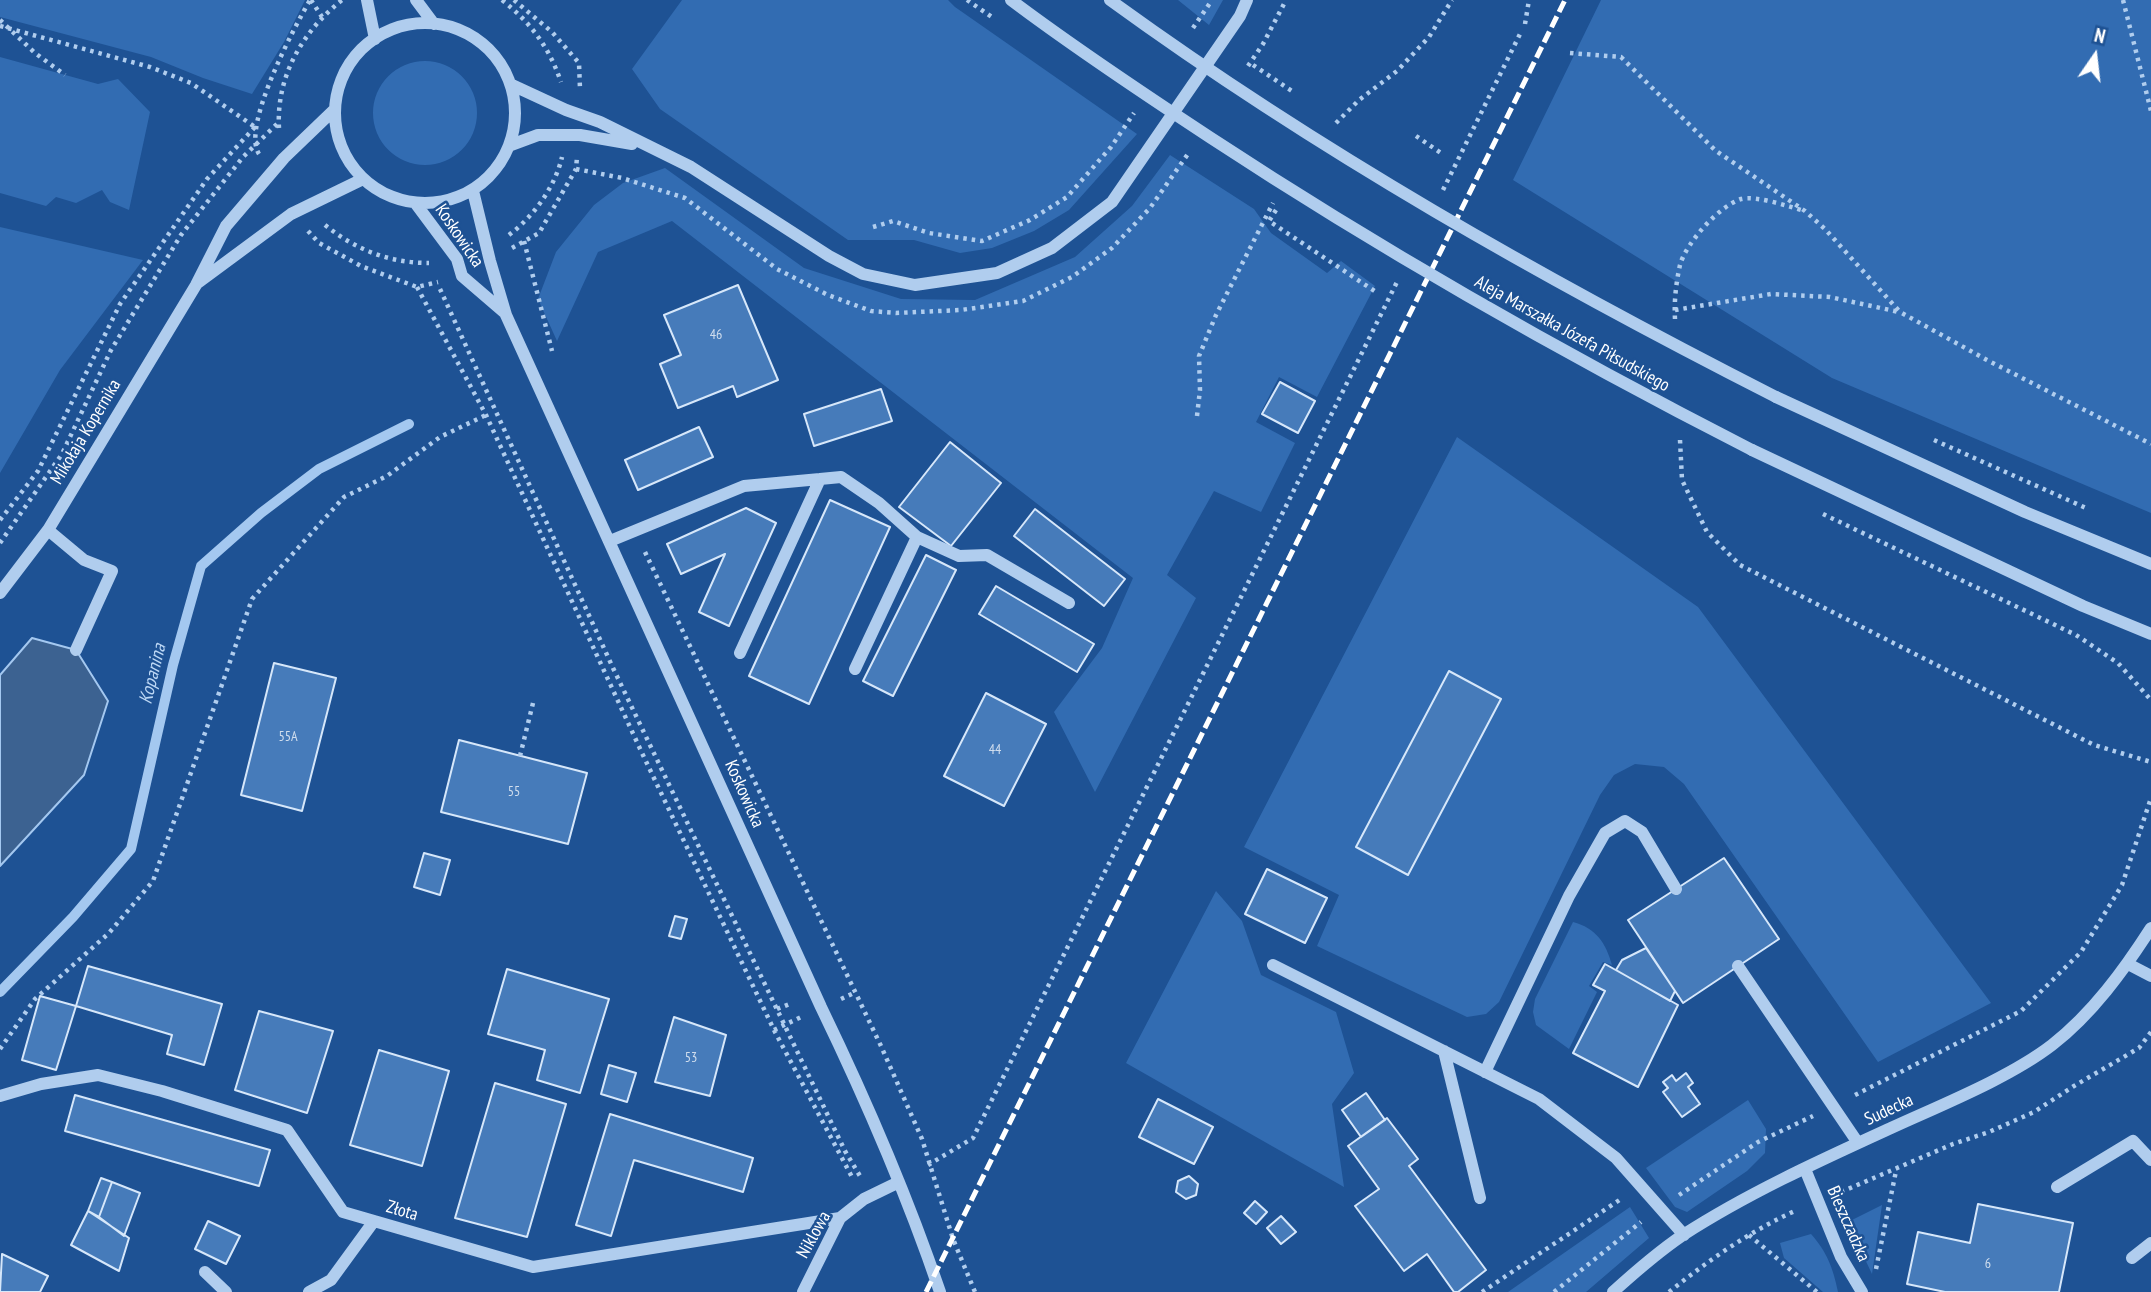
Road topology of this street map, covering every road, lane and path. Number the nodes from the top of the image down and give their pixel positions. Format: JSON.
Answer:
{"nodes":[{"id":1,"x":310,"y":0,"type":"edge"},
{"id":2,"x":343,"y":0,"type":"edge"},
{"id":3,"x":367,"y":0,"type":"edge"},
{"id":4,"x":416,"y":0,"type":"edge"},
{"id":5,"x":502,"y":0,"type":"edge"},
{"id":6,"x":1011,"y":0,"type":"edge"},
{"id":7,"x":1110,"y":0,"type":"edge"},
{"id":8,"x":1212,"y":0,"type":"edge"},
{"id":9,"x":1247,"y":0,"type":"edge"},
{"id":10,"x":1286,"y":0,"type":"edge"},
{"id":11,"x":1529,"y":0,"type":"edge"},
{"id":12,"x":2123,"y":0,"type":"edge"},
{"id":13,"x":322,"y":16,"type":"junction"},
{"id":14,"x":0,"y":19,"type":"edge"},
{"id":15,"x":434,"y":24,"type":"junction"},
{"id":16,"x":1525,"y":24,"type":"dead end"},
{"id":17,"x":0,"y":26,"type":"edge"},
{"id":18,"x":1194,"y":26,"type":"dead end"},
{"id":19,"x":7,"y":28,"type":"junction"},
{"id":20,"x":1205,"y":34,"type":"dead end"},
{"id":21,"x":1520,"y":34,"type":"dead end"},
{"id":22,"x":1188,"y":36,"type":"dead end"},
{"id":23,"x":375,"y":39,"type":"junction"},
{"id":24,"x":1570,"y":53,"type":"dead end"},
{"id":25,"x":1240,"y":57,"type":"dead end"},
{"id":26,"x":65,"y":75,"type":"dead end"},
{"id":27,"x":1240,"y":77,"type":"dead end"},
{"id":28,"x":512,"y":85,"type":"junction"},
{"id":29,"x":1298,"y":95,"type":"dead end"},
{"id":30,"x":1141,"y":102,"type":"dead end"},
{"id":31,"x":335,"y":109,"type":"junction"},
{"id":32,"x":566,"y":110,"type":"junction"},
{"id":33,"x":2151,"y":111,"type":"edge"},
{"id":34,"x":1332,"y":117,"type":"dead end"},
{"id":35,"x":279,"y":122,"type":"junction"},
{"id":36,"x":1344,"y":124,"type":"dead end"},
{"id":37,"x":255,"y":127,"type":"junction"},
{"id":38,"x":566,"y":135,"type":"junction"},
{"id":39,"x":1416,"y":136,"type":"dead end"},
{"id":40,"x":1195,"y":143,"type":"dead end"},
{"id":41,"x":511,"y":145,"type":"junction"},
{"id":42,"x":656,"y":149,"type":"junction"},
{"id":43,"x":1444,"y":155,"type":"dead end"},
{"id":44,"x":284,"y":158,"type":"junction"},
{"id":45,"x":576,"y":169,"type":"dead end"},
{"id":46,"x":363,"y":179,"type":"junction"},
{"id":47,"x":1435,"y":181,"type":"dead end"},
{"id":48,"x":1446,"y":188,"type":"dead end"},
{"id":49,"x":473,"y":191,"type":"junction"},
{"id":50,"x":1439,"y":197,"type":"dead end"},
{"id":51,"x":416,"y":204,"type":"junction"},
{"id":52,"x":308,"y":206,"type":"junction"},
{"id":53,"x":1276,"y":210,"type":"dead end"},
{"id":54,"x":873,"y":227,"type":"dead end"},
{"id":55,"x":524,"y":241,"type":"dead end"},
{"id":56,"x":488,"y":248,"type":"junction"},
{"id":57,"x":457,"y":260,"type":"junction"},
{"id":58,"x":427,"y":264,"type":"junction"},
{"id":59,"x":1402,"y":272,"type":"dead end"},
{"id":60,"x":196,"y":285,"type":"junction"},
{"id":61,"x":417,"y":287,"type":"dead end"},
{"id":62,"x":1376,"y":292,"type":"dead end"},
{"id":63,"x":1665,"y":310,"type":"dead end"},
{"id":64,"x":1900,"y":312,"type":"junction"},
{"id":65,"x":506,"y":314,"type":"junction"},
{"id":66,"x":553,"y":355,"type":"dead end"},
{"id":67,"x":486,"y":415,"type":"junction"},
{"id":68,"x":1925,"y":436,"type":"dead end"},
{"id":69,"x":2151,"y":444,"type":"edge"},
{"id":70,"x":820,"y":479,"type":"junction"},
{"id":71,"x":2087,"y":508,"type":"dead end"},
{"id":72,"x":1816,"y":510,"type":"dead end"},
{"id":73,"x":0,"y":520,"type":"edge"},
{"id":74,"x":48,"y":530,"type":"junction"},
{"id":75,"x":635,"y":532,"type":"junction"},
{"id":76,"x":917,"y":537,"type":"junction"},
{"id":77,"x":610,"y":541,"type":"junction"},
{"id":78,"x":0,"y":543,"type":"edge"},
{"id":79,"x":2151,"y":564,"type":"edge"},
{"id":80,"x":0,"y":593,"type":"edge"},
{"id":81,"x":1069,"y":603,"type":"dead end"},
{"id":82,"x":2151,"y":634,"type":"edge"},
{"id":83,"x":75,"y":650,"type":"dead end"},
{"id":84,"x":740,"y":653,"type":"dead end"},
{"id":85,"x":855,"y":668,"type":"dead end"},
{"id":86,"x":534,"y":699,"type":"dead end"},
{"id":87,"x":2151,"y":700,"type":"edge"},
{"id":88,"x":520,"y":756,"type":"dead end"},
{"id":89,"x":2151,"y":798,"type":"edge"},
{"id":90,"x":1676,"y":889,"type":"dead end"},
{"id":91,"x":2151,"y":928,"type":"edge"},
{"id":92,"x":2128,"y":964,"type":"junction"},
{"id":93,"x":1273,"y":965,"type":"dead end"},
{"id":94,"x":1738,"y":966,"type":"dead end"},
{"id":95,"x":2151,"y":976,"type":"edge"},
{"id":96,"x":2151,"y":1032,"type":"edge"},
{"id":97,"x":0,"y":1049,"type":"edge"},
{"id":98,"x":1444,"y":1051,"type":"junction"},
{"id":99,"x":1485,"y":1072,"type":"junction"},
{"id":100,"x":0,"y":1096,"type":"edge"},
{"id":101,"x":1832,"y":1107,"type":"junction"},
{"id":102,"x":1858,"y":1143,"type":"junction"},
{"id":103,"x":2151,"y":1160,"type":"edge"},
{"id":104,"x":928,"y":1165,"type":"junction"},
{"id":105,"x":1805,"y":1169,"type":"junction"},
{"id":106,"x":1896,"y":1170,"type":"junction"},
{"id":107,"x":899,"y":1182,"type":"junction"},
{"id":108,"x":1641,"y":1187,"type":"junction"},
{"id":109,"x":2057,"y":1187,"type":"dead end"},
{"id":110,"x":868,"y":1196,"type":"junction"},
{"id":111,"x":1480,"y":1198,"type":"dead end"},
{"id":112,"x":1818,"y":1200,"type":"junction"},
{"id":113,"x":1660,"y":1209,"type":"junction"},
{"id":114,"x":840,"y":1219,"type":"junction"},
{"id":115,"x":374,"y":1221,"type":"junction"},
{"id":116,"x":1684,"y":1235,"type":"junction"},
{"id":117,"x":1749,"y":1235,"type":"junction"},
{"id":118,"x":2151,"y":1243,"type":"edge"},
{"id":119,"x":2132,"y":1258,"type":"dead end"},
{"id":120,"x":205,"y":1272,"type":"dead end"},
{"id":121,"x":1874,"y":1278,"type":"dead end"},
{"id":122,"x":226,"y":1292,"type":"edge"},
{"id":123,"x":310,"y":1292,"type":"edge"},
{"id":124,"x":803,"y":1292,"type":"edge"},
{"id":125,"x":940,"y":1292,"type":"edge"},
{"id":126,"x":975,"y":1292,"type":"edge"},
{"id":127,"x":1482,"y":1292,"type":"edge"},
{"id":128,"x":1554,"y":1292,"type":"edge"},
{"id":129,"x":1613,"y":1292,"type":"edge"},
{"id":130,"x":1669,"y":1292,"type":"edge"},
{"id":131,"x":1817,"y":1292,"type":"edge"},
{"id":132,"x":1862,"y":1292,"type":"edge"}],
"edges":[{"from":1,"to":13,"type":"path"},
{"from":1,"to":37,"type":"path"},
{"from":2,"to":13,"type":"path"},
{"from":3,"to":23,"type":"street"},
{"from":4,"to":15,"type":"street"},
{"from":5,"to":32,"type":"path"},
{"from":6,"to":82,"type":"street","name":"Aleja Marszałka Józefa Piłsudskiego","bridge":true},
{"from":7,"to":79,"type":"street","bridge":true},
{"from":8,"to":22,"type":"path"},
{"from":9,"to":42,"type":"street"},
{"from":10,"to":27,"type":"path"},
{"from":11,"to":16,"type":"path"},
{"from":12,"to":33,"type":"path"},
{"from":13,"to":35,"type":"path"},
{"from":14,"to":19,"type":"path"},
{"from":15,"to":23,"type":"street"},
{"from":15,"to":28,"type":"street"},
{"from":17,"to":19,"type":"path"},
{"from":18,"to":20,"type":"path"},
{"from":19,"to":26,"type":"path"},
{"from":19,"to":37,"type":"path"},
{"from":21,"to":50,"type":"path"},
{"from":23,"to":31,"type":"street"},
{"from":24,"to":64,"type":"path"},
{"from":25,"to":29,"type":"path","bridge":true},
{"from":28,"to":32,"type":"street"},
{"from":28,"to":41,"type":"street"},
{"from":30,"to":54,"type":"path"},
{"from":31,"to":44,"type":"street","name":"Mikołaja Kopernika"},
{"from":31,"to":46,"type":"street"},
{"from":32,"to":42,"type":"street"},
{"from":34,"to":36,"type":"path"},
{"from":35,"to":44,"type":"path"},
{"from":35,"to":78,"type":"path"},
{"from":37,"to":73,"type":"path"},
{"from":38,"to":41,"type":"street"},
{"from":38,"to":42,"type":"street"},
{"from":38,"to":56,"type":"path"},
{"from":39,"to":43,"type":"path"},
{"from":40,"to":45,"type":"path"},
{"from":41,"to":49,"type":"street"},
{"from":44,"to":60,"type":"street","name":"Mikołaja Kopernika"},
{"from":46,"to":51,"type":"street"},
{"from":46,"to":52,"type":"street","name":"Mikołaja Kopernika"},
{"from":47,"to":48,"type":"path"},
{"from":49,"to":51,"type":"street"},
{"from":49,"to":56,"type":"street","name":"Koskowicka"},
{"from":51,"to":57,"type":"street","name":"Koskowicka"},
{"from":52,"to":58,"type":"path"},
{"from":52,"to":60,"type":"street","name":"Mikołaja Kopernika"},
{"from":53,"to":62,"type":"path"},
{"from":55,"to":66,"type":"path"},
{"from":56,"to":65,"type":"street","name":"Koskowicka"},
{"from":57,"to":58,"type":"path"},
{"from":57,"to":65,"type":"street","name":"Koskowicka"},
{"from":58,"to":110,"type":"path"},
{"from":59,"to":104,"type":"path"},
{"from":60,"to":74,"type":"street","name":"Mikołaja Kopernika"},
{"from":61,"to":67,"type":"path"},
{"from":63,"to":64,"type":"path"},
{"from":64,"to":69,"type":"path"},
{"from":65,"to":77,"type":"street","name":"Koskowicka"},
{"from":67,"to":97,"type":"path"},
{"from":67,"to":110,"type":"path"},
{"from":68,"to":71,"type":"path"},
{"from":70,"to":75,"type":"street"},
{"from":70,"to":76,"type":"street"},
{"from":70,"to":84,"type":"street"},
{"from":72,"to":87,"type":"path"},
{"from":74,"to":80,"type":"street","name":"Mikołaja Kopernika"},
{"from":74,"to":83,"type":"street"},
{"from":75,"to":77,"type":"street"},
{"from":75,"to":104,"type":"path"},
{"from":76,"to":81,"type":"street"},
{"from":76,"to":85,"type":"street"},
{"from":77,"to":107,"type":"street","name":"Koskowicka"},
{"from":86,"to":88,"type":"path"},
{"from":89,"to":101,"type":"path"},
{"from":90,"to":99,"type":"street"},
{"from":91,"to":92,"type":"street","name":"Sudecka"},
{"from":92,"to":95,"type":"street"},
{"from":92,"to":102,"type":"street","name":"Sudecka"},
{"from":93,"to":98,"type":"street"},
{"from":94,"to":101,"type":"street"},
{"from":96,"to":106,"type":"path"},
{"from":98,"to":99,"type":"street"},
{"from":98,"to":111,"type":"street"},
{"from":99,"to":108,"type":"street"},
{"from":100,"to":115,"type":"street","name":"Złota"},
{"from":101,"to":102,"type":"street"},
{"from":101,"to":113,"type":"path"},
{"from":102,"to":105,"type":"street","name":"Sudecka"},
{"from":103,"to":109,"type":"street"},
{"from":104,"to":126,"type":"path"},
{"from":105,"to":112,"type":"street","name":"Bieszczadzka"},
{"from":105,"to":116,"type":"street","name":"Sudecka"},
{"from":106,"to":112,"type":"path"},
{"from":106,"to":121,"type":"path"},
{"from":107,"to":110,"type":"street","name":"Niklowa"},
{"from":107,"to":125,"type":"street","name":"Koskowicka"},
{"from":108,"to":113,"type":"street"},
{"from":108,"to":127,"type":"path"},
{"from":110,"to":114,"type":"street","name":"Niklowa"},
{"from":112,"to":117,"type":"path"},
{"from":112,"to":132,"type":"street","name":"Bieszczadzka"},
{"from":113,"to":116,"type":"street"},
{"from":113,"to":128,"type":"path"},
{"from":114,"to":115,"type":"street","name":"Złota"},
{"from":114,"to":124,"type":"street","name":"Niklowa"},
{"from":115,"to":123,"type":"street"},
{"from":116,"to":129,"type":"street","name":"Sudecka"},
{"from":117,"to":130,"type":"path"},
{"from":117,"to":131,"type":"path"},
{"from":118,"to":119,"type":"street"},
{"from":120,"to":122,"type":"street"}]}
